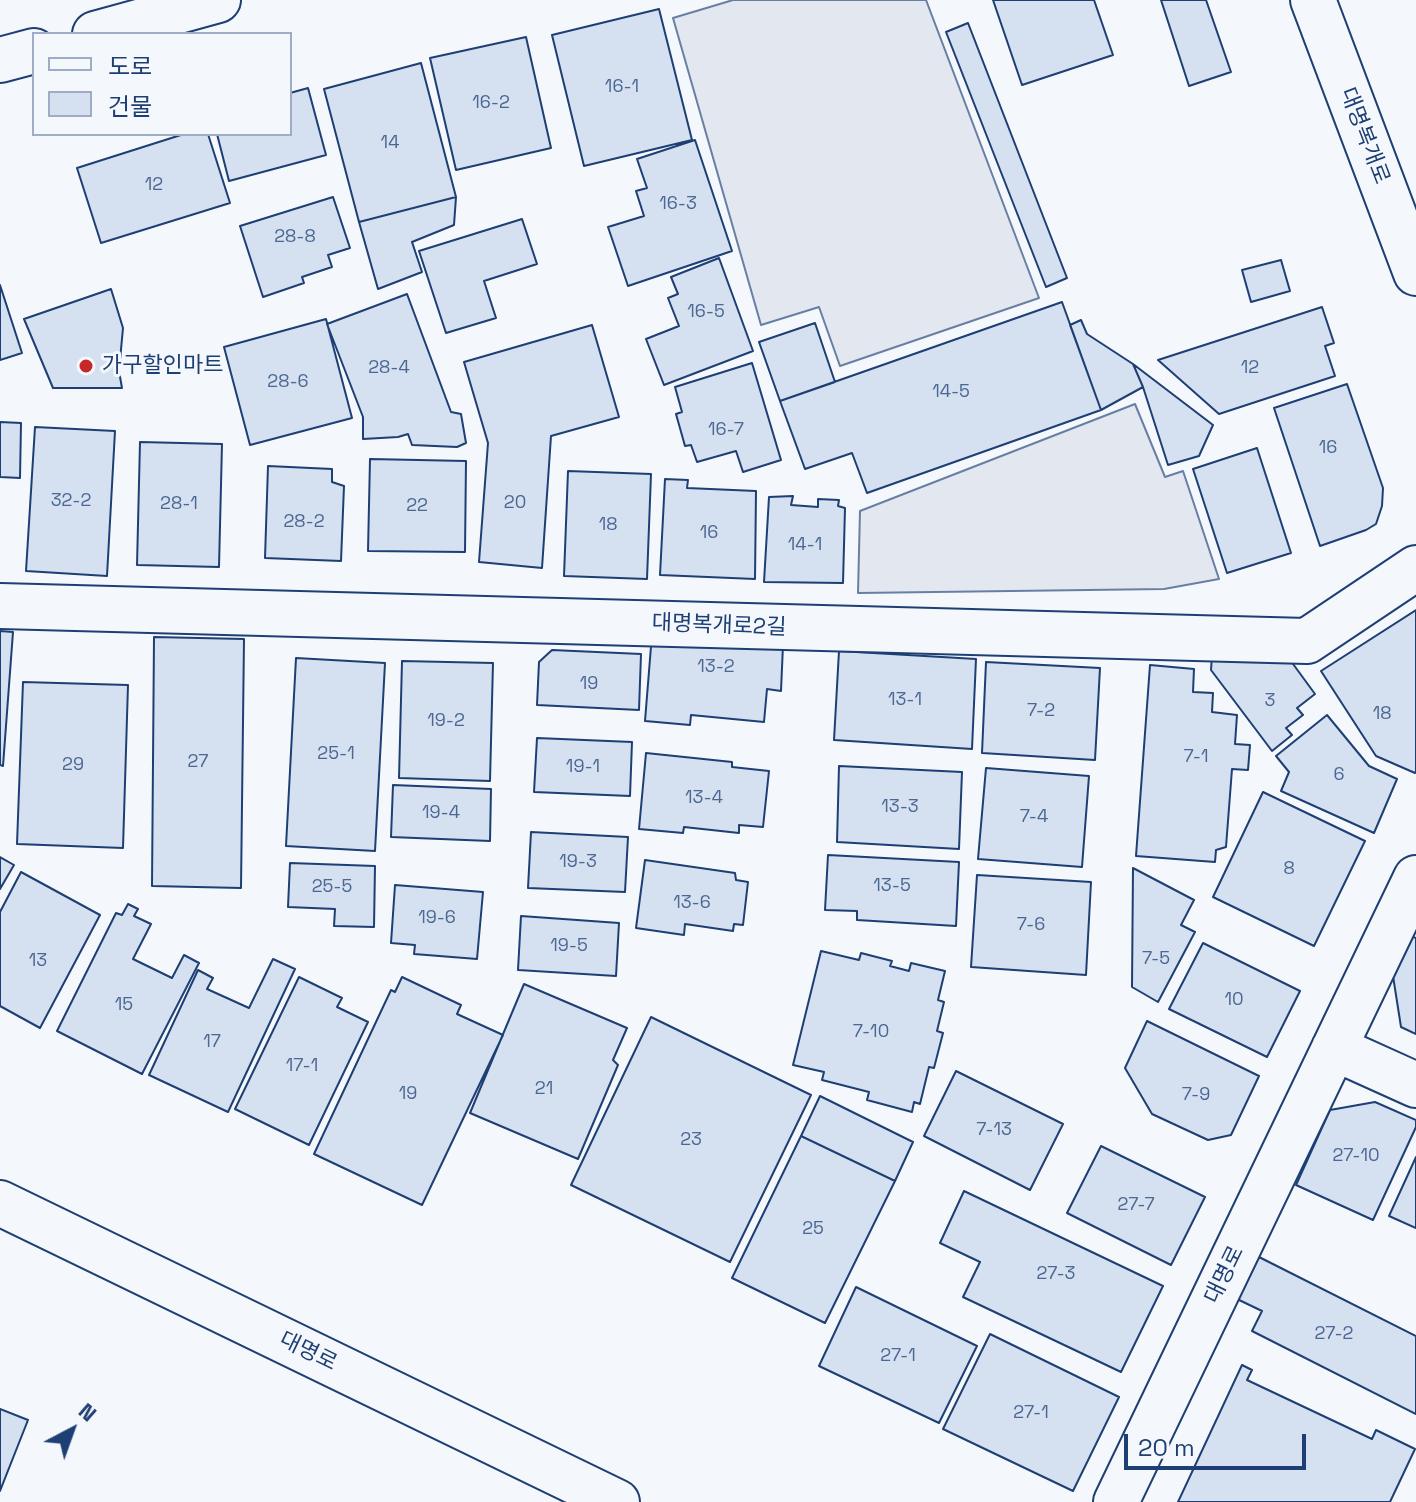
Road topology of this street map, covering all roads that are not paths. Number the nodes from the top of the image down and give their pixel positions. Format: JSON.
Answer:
{"nodes":[{"id":1,"x":218,"y":0,"type":"edge"},
{"id":2,"x":1313,"y":0,"type":"edge"},
{"id":3,"x":102,"y":32,"type":"edge"},
{"id":4,"x":32,"y":52,"type":"edge"},
{"id":5,"x":0,"y":60,"type":"edge"},
{"id":6,"x":1416,"y":273,"type":"edge"},
{"id":7,"x":1416,"y":568,"type":"edge"},
{"id":8,"x":0,"y":606,"type":"edge"},
{"id":9,"x":1416,"y":878,"type":"edge"},
{"id":10,"x":1334,"y":1048,"type":"junction"},
{"id":11,"x":1416,"y":1085,"type":"edge"},
{"id":12,"x":0,"y":1203,"type":"edge"},
{"id":13,"x":617,"y":1502,"type":"edge"},
{"id":14,"x":1116,"y":1502,"type":"edge"}],
"edges":[{"from":1,"to":3,"type":"street"},
{"from":2,"to":6,"type":"street","name":"대명복개로"},
{"from":4,"to":5,"type":"street"},
{"from":7,"to":8,"type":"street","name":"대명복개로2길"},
{"from":9,"to":10,"type":"street","name":"대명로"},
{"from":10,"to":11,"type":"street"},
{"from":10,"to":14,"type":"street","name":"대명로"},
{"from":12,"to":13,"type":"street","name":"대명로"}]}
